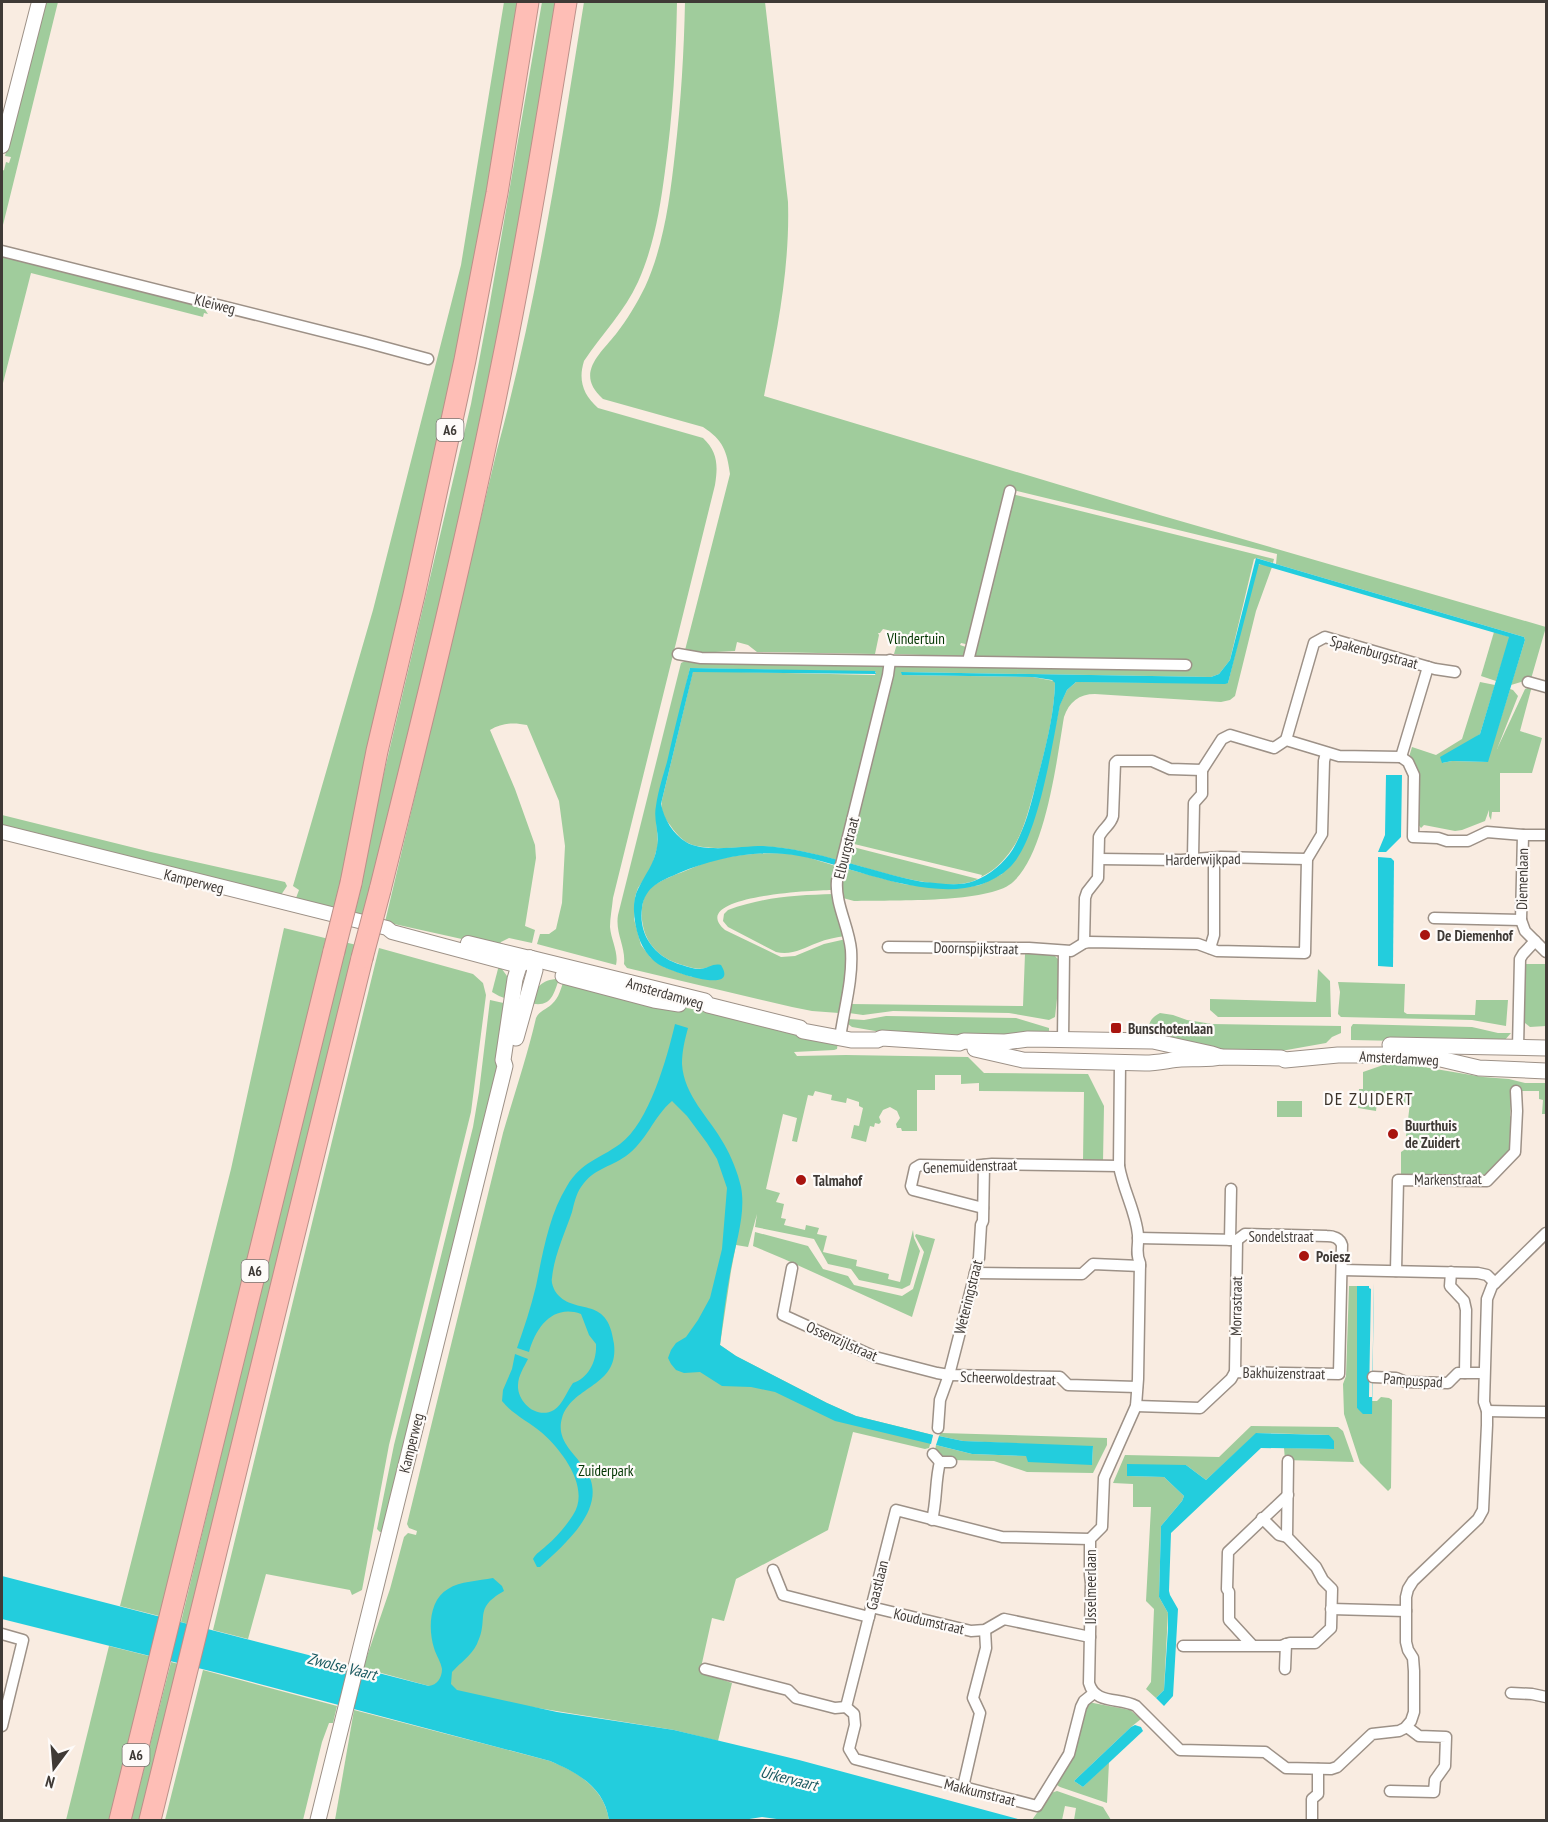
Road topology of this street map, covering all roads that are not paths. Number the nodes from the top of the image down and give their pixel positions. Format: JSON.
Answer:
{"nodes":[{"id":1,"x":39,"y":2,"type":"edge"},
{"id":2,"x":528,"y":2,"type":"edge"},
{"id":3,"x":566,"y":2,"type":"edge"},
{"id":4,"x":2,"y":146,"type":"edge"},
{"id":5,"x":2,"y":251,"type":"edge"},
{"id":6,"x":428,"y":359,"type":"dead end"},
{"id":7,"x":1010,"y":491,"type":"dead end"},
{"id":8,"x":678,"y":654,"type":"dead end"},
{"id":9,"x":890,"y":660,"type":"junction"},
{"id":10,"x":968,"y":662,"type":"junction"},
{"id":11,"x":1186,"y":665,"type":"dead end"},
{"id":12,"x":1428,"y":667,"type":"junction"},
{"id":13,"x":1455,"y":672,"type":"dead end"},
{"id":14,"x":1528,"y":682,"type":"dead end"},
{"id":15,"x":1546,"y":687,"type":"edge"},
{"id":16,"x":1286,"y":740,"type":"junction"},
{"id":17,"x":1326,"y":753,"type":"junction"},
{"id":18,"x":1401,"y":757,"type":"junction"},
{"id":19,"x":1202,"y":770,"type":"junction"},
{"id":20,"x":2,"y":832,"type":"edge"},
{"id":21,"x":1523,"y":835,"type":"junction"},
{"id":22,"x":1546,"y":835,"type":"edge"},
{"id":23,"x":1193,"y":858,"type":"junction"},
{"id":24,"x":1099,"y":859,"type":"junction"},
{"id":25,"x":1214,"y":859,"type":"junction"},
{"id":26,"x":1307,"y":859,"type":"junction"},
{"id":27,"x":1434,"y":918,"type":"dead end"},
{"id":28,"x":1521,"y":920,"type":"junction"},
{"id":29,"x":1535,"y":941,"type":"junction"},
{"id":30,"x":1084,"y":943,"type":"junction"},
{"id":31,"x":888,"y":946,"type":"dead end"},
{"id":32,"x":1210,"y":948,"type":"junction"},
{"id":33,"x":1064,"y":951,"type":"junction"},
{"id":34,"x":1546,"y":952,"type":"edge"},
{"id":35,"x":528,"y":965,"type":"junction"},
{"id":36,"x":841,"y":1034,"type":"junction"},
{"id":37,"x":1063,"y":1040,"type":"junction"},
{"id":38,"x":1121,"y":1041,"type":"junction"},
{"id":39,"x":959,"y":1043,"type":"junction"},
{"id":40,"x":1518,"y":1047,"type":"junction"},
{"id":41,"x":1546,"y":1048,"type":"edge"},
{"id":42,"x":1221,"y":1057,"type":"junction"},
{"id":43,"x":1281,"y":1058,"type":"junction"},
{"id":44,"x":1063,"y":1062,"type":"junction"},
{"id":45,"x":1120,"y":1063,"type":"junction"},
{"id":46,"x":1518,"y":1070,"type":"junction"},
{"id":47,"x":1546,"y":1071,"type":"edge"},
{"id":48,"x":1516,"y":1091,"type":"dead end"},
{"id":49,"x":984,"y":1165,"type":"junction"},
{"id":50,"x":1119,"y":1166,"type":"junction"},
{"id":51,"x":1231,"y":1189,"type":"dead end"},
{"id":52,"x":983,"y":1208,"type":"junction"},
{"id":53,"x":1546,"y":1233,"type":"edge"},
{"id":54,"x":1138,"y":1238,"type":"junction"},
{"id":55,"x":1233,"y":1240,"type":"junction"},
{"id":56,"x":1140,"y":1266,"type":"junction"},
{"id":57,"x":792,"y":1268,"type":"dead end"},
{"id":58,"x":1342,"y":1270,"type":"junction"},
{"id":59,"x":1396,"y":1270,"type":"junction"},
{"id":60,"x":1451,"y":1272,"type":"junction"},
{"id":61,"x":975,"y":1273,"type":"junction"},
{"id":62,"x":1495,"y":1283,"type":"junction"},
{"id":63,"x":1235,"y":1372,"type":"junction"},
{"id":64,"x":1465,"y":1373,"type":"junction"},
{"id":65,"x":1484,"y":1373,"type":"junction"},
{"id":66,"x":1339,"y":1374,"type":"joint"},
{"id":67,"x":949,"y":1375,"type":"junction"},
{"id":68,"x":1373,"y":1377,"type":"dead end"},
{"id":69,"x":1137,"y":1387,"type":"junction"},
{"id":70,"x":1136,"y":1406,"type":"junction"},
{"id":71,"x":1487,"y":1411,"type":"junction"},
{"id":72,"x":1546,"y":1412,"type":"edge"},
{"id":73,"x":938,"y":1428,"type":"dead end"},
{"id":74,"x":941,"y":1459,"type":"dead end"},
{"id":75,"x":1288,"y":1461,"type":"dead end"},
{"id":76,"x":1288,"y":1495,"type":"junction"},
{"id":77,"x":1262,"y":1518,"type":"junction"},
{"id":78,"x":932,"y":1520,"type":"junction"},
{"id":79,"x":1287,"y":1537,"type":"junction"},
{"id":80,"x":1090,"y":1539,"type":"junction"},
{"id":81,"x":773,"y":1570,"type":"dead end"},
{"id":82,"x":1331,"y":1609,"type":"junction"},
{"id":83,"x":1406,"y":1611,"type":"junction"},
{"id":84,"x":870,"y":1612,"type":"junction"},
{"id":85,"x":985,"y":1630,"type":"junction"},
{"id":86,"x":2,"y":1634,"type":"edge"},
{"id":87,"x":1090,"y":1638,"type":"junction"},
{"id":88,"x":1286,"y":1644,"type":"junction"},
{"id":89,"x":1252,"y":1645,"type":"junction"},
{"id":90,"x":1183,"y":1646,"type":"dead end"},
{"id":91,"x":705,"y":1669,"type":"dead end"},
{"id":92,"x":1285,"y":1669,"type":"dead end"},
{"id":93,"x":1094,"y":1693,"type":"junction"},
{"id":94,"x":1510,"y":1693,"type":"dead end"},
{"id":95,"x":1546,"y":1697,"type":"edge"},
{"id":96,"x":846,"y":1707,"type":"junction"},
{"id":97,"x":2,"y":1726,"type":"edge"},
{"id":98,"x":1407,"y":1727,"type":"junction"},
{"id":99,"x":1318,"y":1769,"type":"junction"},
{"id":100,"x":963,"y":1787,"type":"junction"},
{"id":101,"x":1390,"y":1791,"type":"dead end"},
{"id":102,"x":120,"y":1821,"type":"edge"},
{"id":103,"x":150,"y":1821,"type":"edge"},
{"id":104,"x":318,"y":1821,"type":"edge"},
{"id":105,"x":1312,"y":1821,"type":"edge"}],
"edges":[{"from":1,"to":4,"type":"street"},
{"from":2,"to":102,"type":"highway","number":"A6","bridge":true},
{"from":3,"to":103,"type":"highway","number":"A6","bridge":true},
{"from":5,"to":6,"type":"street","name":"Kleiweg"},
{"from":7,"to":10,"type":"street"},
{"from":8,"to":9,"type":"street"},
{"from":9,"to":10,"type":"street"},
{"from":9,"to":36,"type":"street","name":"Elburgstraat"},
{"from":10,"to":11,"type":"street"},
{"from":12,"to":13,"type":"street","name":"Spakenburgstraat"},
{"from":12,"to":16,"type":"street","name":"Spakenburgstraat"},
{"from":12,"to":18,"type":"street","name":"Spakenburgstraat"},
{"from":14,"to":15,"type":"street"},
{"from":16,"to":17,"type":"street"},
{"from":16,"to":19,"type":"street"},
{"from":17,"to":18,"type":"street"},
{"from":17,"to":26,"type":"street"},
{"from":18,"to":21,"type":"street"},
{"from":19,"to":23,"type":"street"},
{"from":19,"to":24,"type":"street"},
{"from":20,"to":35,"type":"street","name":"Kamperweg"},
{"from":21,"to":22,"type":"street","name":"Diemenlaan"},
{"from":21,"to":28,"type":"street","name":"Diemenlaan"},
{"from":23,"to":24,"type":"street","name":"Harderwijkpad"},
{"from":23,"to":25,"type":"street","name":"Harderwijkpad"},
{"from":24,"to":30,"type":"street"},
{"from":25,"to":26,"type":"street","name":"Harderwijkpad"},
{"from":25,"to":32,"type":"street"},
{"from":26,"to":32,"type":"street"},
{"from":27,"to":28,"type":"street"},
{"from":28,"to":29,"type":"street","name":"Diemenlaan"},
{"from":29,"to":34,"type":"street","name":"Diemenlaan"},
{"from":29,"to":40,"type":"street"},
{"from":30,"to":32,"type":"street"},
{"from":30,"to":33,"type":"street"},
{"from":31,"to":33,"type":"street","name":"Doornspijkstraat"},
{"from":33,"to":37,"type":"street"},
{"from":35,"to":36,"type":"main road","name":"Amsterdamweg"},
{"from":35,"to":104,"type":"main road","name":"Kamperweg"},
{"from":36,"to":39,"type":"main road","name":"Amsterdamweg"},
{"from":37,"to":38,"type":"main road","name":"Amsterdamweg"},
{"from":37,"to":39,"type":"main road","name":"Amsterdamweg"},
{"from":37,"to":44,"type":"main road"},
{"from":38,"to":42,"type":"main road","name":"Amsterdamweg"},
{"from":38,"to":45,"type":"street"},
{"from":39,"to":44,"type":"main road","name":"Amsterdamweg"},
{"from":40,"to":41,"type":"main road","name":"Amsterdamweg"},
{"from":40,"to":43,"type":"main road","name":"Amsterdamweg"},
{"from":40,"to":46,"type":"street"},
{"from":42,"to":43,"type":"main road","name":"Amsterdamweg"},
{"from":42,"to":45,"type":"main road","name":"Amsterdamweg"},
{"from":43,"to":46,"type":"main road","name":"Amsterdamweg"},
{"from":44,"to":45,"type":"main road","name":"Amsterdamweg"},
{"from":45,"to":50,"type":"street","name":"IJsselmeerlaan"},
{"from":46,"to":47,"type":"main road","name":"Amsterdamweg"},
{"from":48,"to":59,"type":"street","name":"Markenstraat"},
{"from":49,"to":50,"type":"street","name":"Genemuidenstraat"},
{"from":49,"to":52,"type":"street","name":"Weteringstraat"},
{"from":49,"to":52,"type":"street","name":"Genemuidenstraat"},
{"from":50,"to":54,"type":"street","name":"IJsselmeerlaan"},
{"from":51,"to":55,"type":"street","name":"Sondelstraat"},
{"from":52,"to":61,"type":"street","name":"Weteringstraat"},
{"from":53,"to":62,"type":"street"},
{"from":54,"to":55,"type":"street","name":"Sondelstraat"},
{"from":54,"to":56,"type":"street","name":"IJsselmeerlaan"},
{"from":55,"to":58,"type":"street","name":"Sondelstraat"},
{"from":55,"to":63,"type":"street","name":"Morrastraat"},
{"from":56,"to":61,"type":"street"},
{"from":56,"to":69,"type":"street","name":"IJsselmeerlaan"},
{"from":57,"to":67,"type":"street","name":"Ossenzijlstraat"},
{"from":58,"to":59,"type":"street"},
{"from":58,"to":66,"type":"street","name":"Sondelstraat"},
{"from":59,"to":60,"type":"street"},
{"from":60,"to":62,"type":"street"},
{"from":60,"to":64,"type":"street"},
{"from":61,"to":67,"type":"street","name":"Weteringstraat"},
{"from":62,"to":65,"type":"street"},
{"from":63,"to":66,"type":"street","name":"Bakhuizenstraat"},
{"from":63,"to":70,"type":"street","name":"Bakhuizenstraat"},
{"from":64,"to":65,"type":"street","name":"Pampuspad"},
{"from":64,"to":68,"type":"street","name":"Pampuspad"},
{"from":65,"to":71,"type":"street"},
{"from":67,"to":69,"type":"street","name":"Scheerwoldestraat"},
{"from":67,"to":73,"type":"street","name":"Weteringstraat"},
{"from":69,"to":70,"type":"street","name":"IJsselmeerlaan"},
{"from":70,"to":80,"type":"street","name":"IJsselmeerlaan"},
{"from":71,"to":72,"type":"street"},
{"from":71,"to":83,"type":"street"},
{"from":74,"to":78,"type":"street"},
{"from":75,"to":76,"type":"street"},
{"from":76,"to":77,"type":"street"},
{"from":76,"to":79,"type":"street"},
{"from":77,"to":79,"type":"street"},
{"from":77,"to":89,"type":"street"},
{"from":78,"to":80,"type":"street","name":"Gaastlaan"},
{"from":78,"to":84,"type":"street","name":"Gaastlaan"},
{"from":79,"to":82,"type":"street"},
{"from":80,"to":87,"type":"street","name":"IJsselmeerlaan"},
{"from":81,"to":84,"type":"street","name":"Koudumstraat"},
{"from":82,"to":83,"type":"street"},
{"from":82,"to":88,"type":"street"},
{"from":83,"to":98,"type":"street"},
{"from":84,"to":85,"type":"street","name":"Koudumstraat"},
{"from":84,"to":96,"type":"street","name":"Gaastlaan"},
{"from":85,"to":87,"type":"street","name":"Koudumstraat"},
{"from":85,"to":100,"type":"street"},
{"from":86,"to":97,"type":"street"},
{"from":87,"to":93,"type":"street","name":"IJsselmeerlaan"},
{"from":88,"to":89,"type":"street"},
{"from":88,"to":92,"type":"street"},
{"from":89,"to":90,"type":"street"},
{"from":91,"to":96,"type":"street"},
{"from":93,"to":99,"type":"street"},
{"from":93,"to":100,"type":"street","name":"Makkumstraat"},
{"from":94,"to":95,"type":"street"},
{"from":96,"to":100,"type":"street","name":"Makkumstraat"},
{"from":98,"to":99,"type":"street"},
{"from":98,"to":101,"type":"street"},
{"from":99,"to":105,"type":"street"}]}
